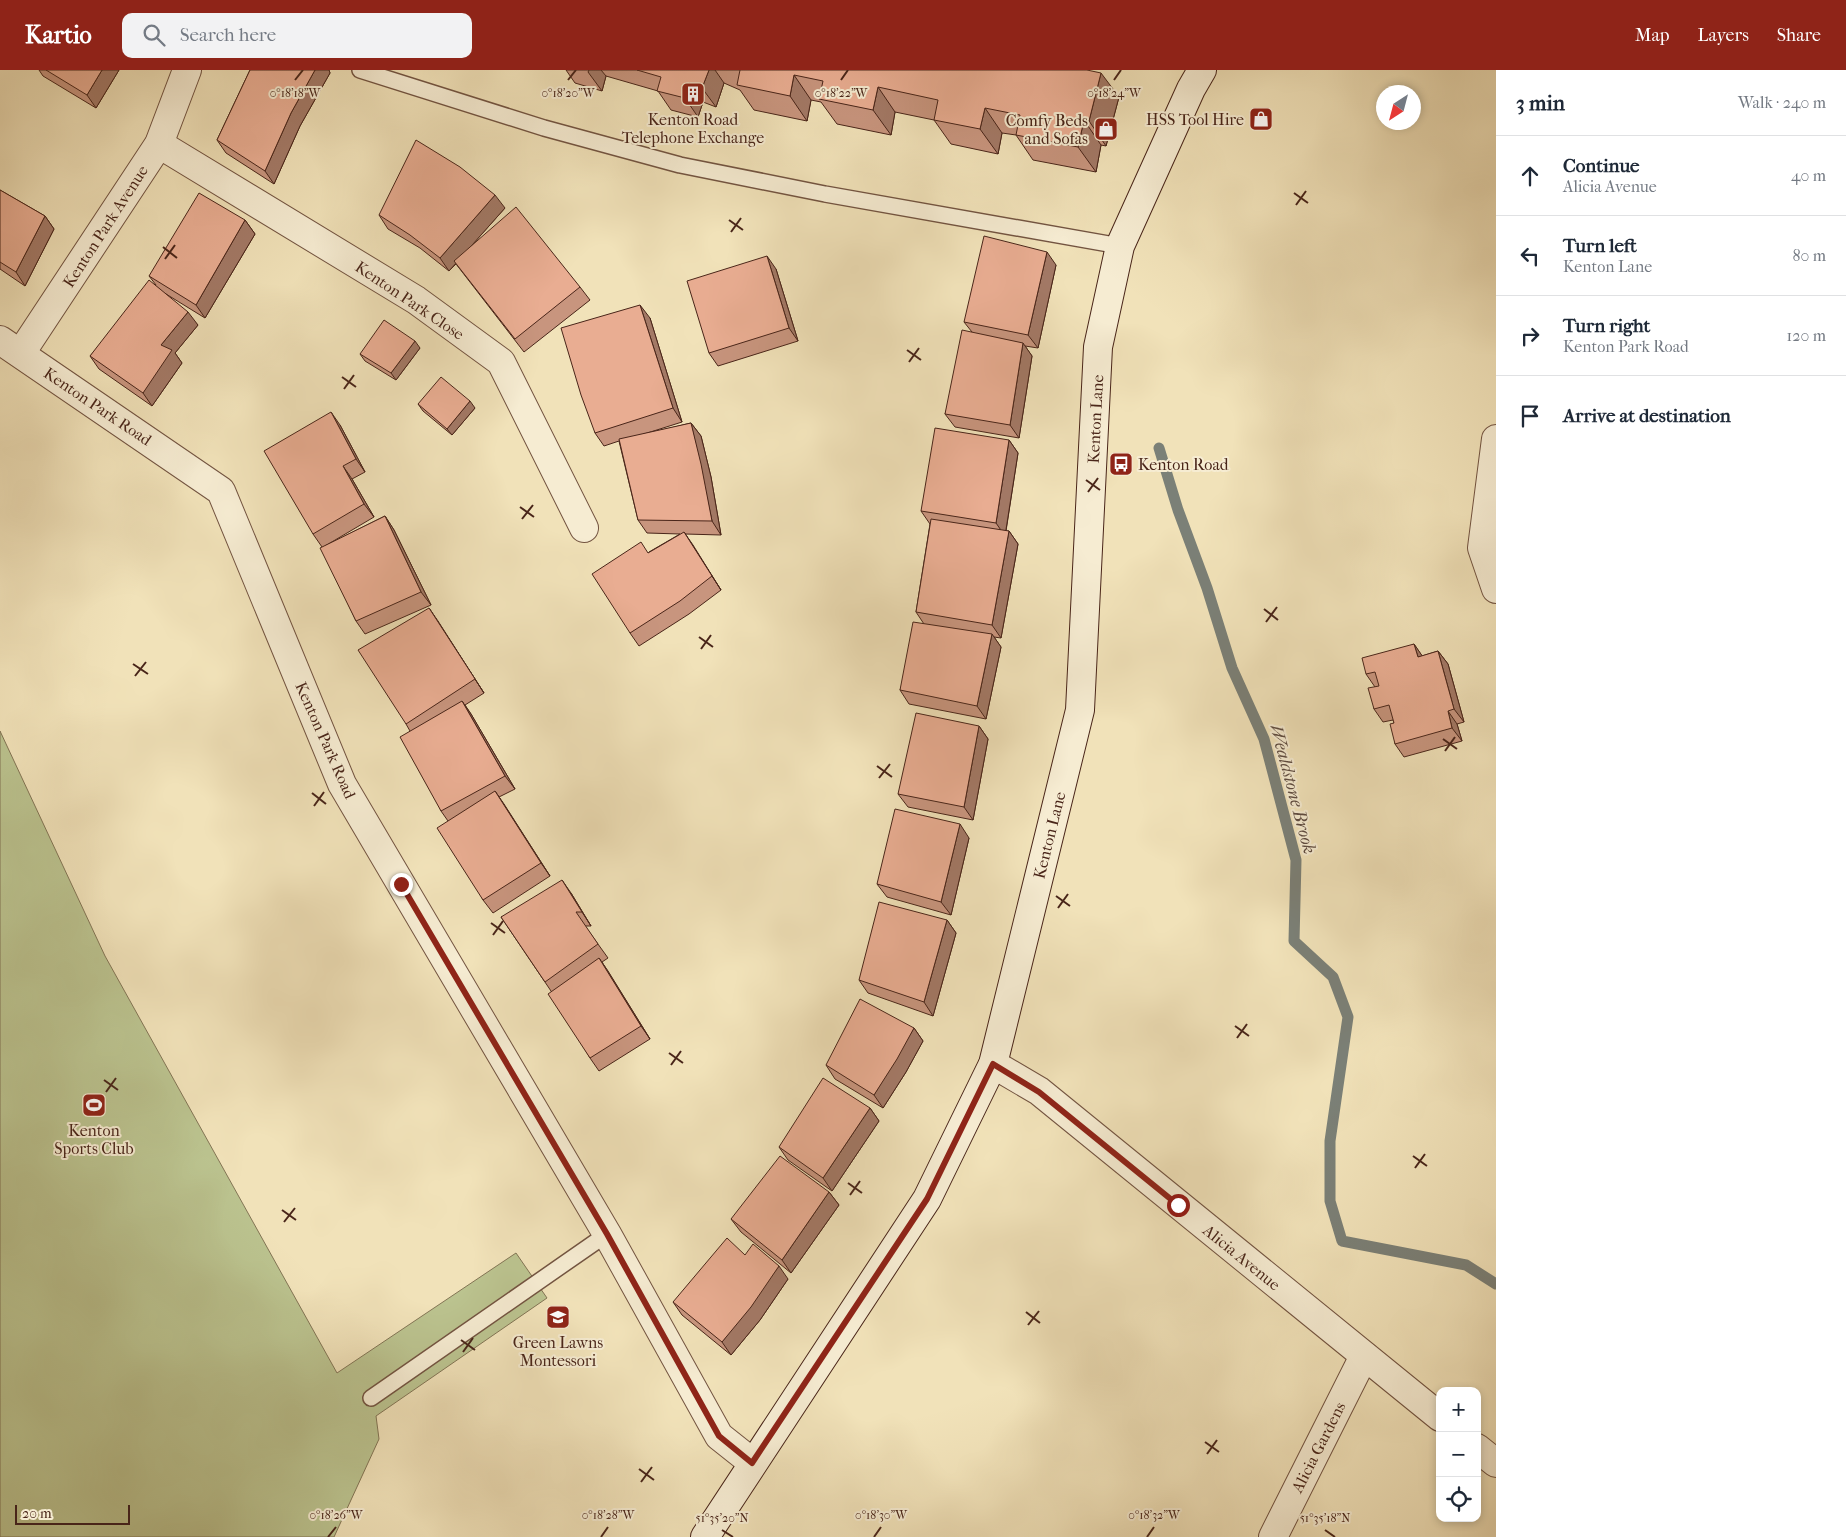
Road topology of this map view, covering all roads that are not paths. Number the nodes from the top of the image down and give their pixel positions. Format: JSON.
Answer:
{"nodes":[{"id":1,"x":187,"y":70,"type":"edge"},
{"id":2,"x":360,"y":70,"type":"edge"},
{"id":3,"x":1202,"y":70,"type":"edge"},
{"id":4,"x":159,"y":144,"type":"junction"},
{"id":5,"x":1120,"y":246,"type":"junction"},
{"id":6,"x":11,"y":346,"type":"edge"},
{"id":7,"x":1496,"y":439,"type":"edge"},
{"id":8,"x":584,"y":528,"type":"dead end"},
{"id":9,"x":1496,"y":589,"type":"edge"},
{"id":10,"x":993,"y":1064,"type":"junction"},
{"id":11,"x":607,"y":1234,"type":"junction"},
{"id":12,"x":1364,"y":1356,"type":"junction"},
{"id":13,"x":371,"y":1398,"type":"dead end"},
{"id":14,"x":1436,"y":1415,"type":"edge"},
{"id":15,"x":1481,"y":1451,"type":"edge"},
{"id":16,"x":752,"y":1463,"type":"junction"},
{"id":17,"x":1496,"y":1463,"type":"edge"},
{"id":18,"x":705,"y":1537,"type":"edge"},
{"id":19,"x":1273,"y":1537,"type":"edge"}],
"edges":[{"from":1,"to":4,"type":"street","name":"Kenton Park Avenue"},
{"from":2,"to":5,"type":"lane"},
{"from":3,"to":5,"type":"street","name":"Kenton Lane"},
{"from":4,"to":6,"type":"street","name":"Kenton Park Avenue"},
{"from":4,"to":8,"type":"street","name":"Kenton Park Close"},
{"from":5,"to":10,"type":"street","name":"Kenton Lane"},
{"from":6,"to":11,"type":"street","name":"Kenton Park Road"},
{"from":7,"to":9,"type":"street"},
{"from":10,"to":12,"type":"street","name":"Alicia Avenue"},
{"from":10,"to":16,"type":"street","name":"Kenton Lane"},
{"from":11,"to":13,"type":"lane"},
{"from":11,"to":16,"type":"street","name":"Kenton Park Road"},
{"from":12,"to":14,"type":"street","name":"Alicia Avenue"},
{"from":12,"to":19,"type":"street","name":"Alicia Gardens"},
{"from":15,"to":17,"type":"street"},
{"from":16,"to":18,"type":"street","name":"Kenton Lane"}]}
